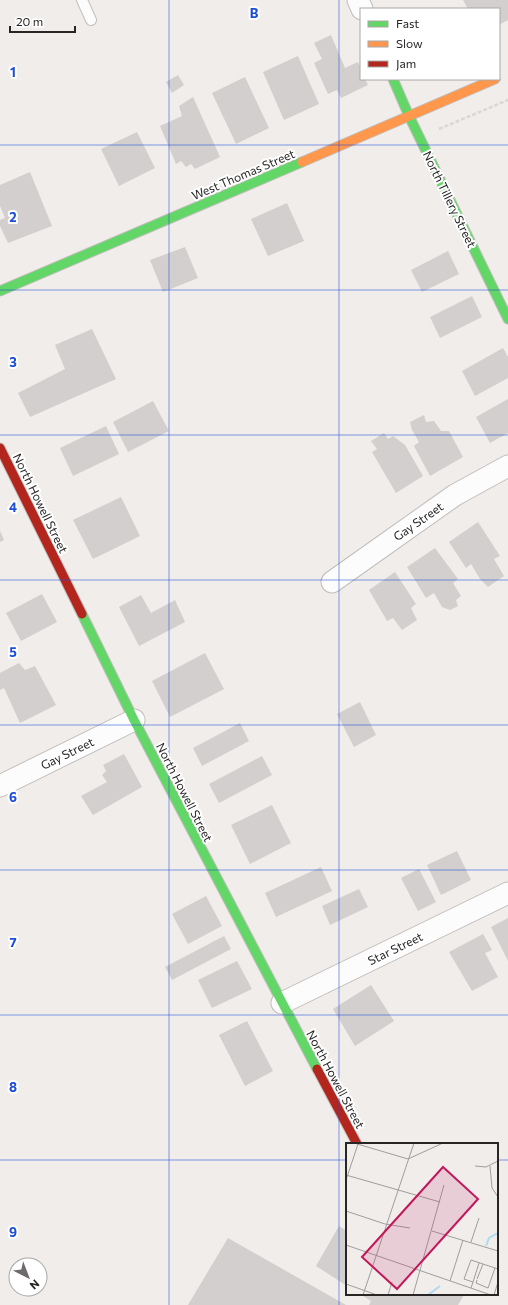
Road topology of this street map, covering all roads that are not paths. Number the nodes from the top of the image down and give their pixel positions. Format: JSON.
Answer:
{"nodes":[{"id":1,"x":82,"y":0,"type":"edge"},
{"id":2,"x":91,"y":20,"type":"dead end"},
{"id":3,"x":393,"y":80,"type":"edge"},
{"id":4,"x":492,"y":80,"type":"edge"},
{"id":5,"x":409,"y":116,"type":"junction"},
{"id":6,"x":0,"y":291,"type":"edge"},
{"id":7,"x":508,"y":319,"type":"edge"},
{"id":8,"x":0,"y":448,"type":"edge"},
{"id":9,"x":508,"y":466,"type":"edge"},
{"id":10,"x":332,"y":582,"type":"dead end"},
{"id":11,"x":134,"y":720,"type":"junction"},
{"id":12,"x":0,"y":786,"type":"edge"},
{"id":13,"x":508,"y":893,"type":"edge"},
{"id":14,"x":282,"y":1003,"type":"junction"},
{"id":15,"x":356,"y":1143,"type":"edge"}],
"edges":[{"from":1,"to":2,"type":"lane"},
{"from":3,"to":5,"type":"street","name":"North Tillery Street"},
{"from":4,"to":5,"type":"street","name":"West Thomas Street"},
{"from":5,"to":6,"type":"street","name":"West Thomas Street"},
{"from":5,"to":7,"type":"street","name":"North Tillery Street"},
{"from":8,"to":11,"type":"street","name":"North Howell Street"},
{"from":9,"to":10,"type":"street","name":"Gay Street"},
{"from":11,"to":12,"type":"street","name":"Gay Street"},
{"from":11,"to":14,"type":"street","name":"North Howell Street"},
{"from":13,"to":14,"type":"street","name":"Star Street"},
{"from":14,"to":15,"type":"street","name":"North Howell Street"}]}
